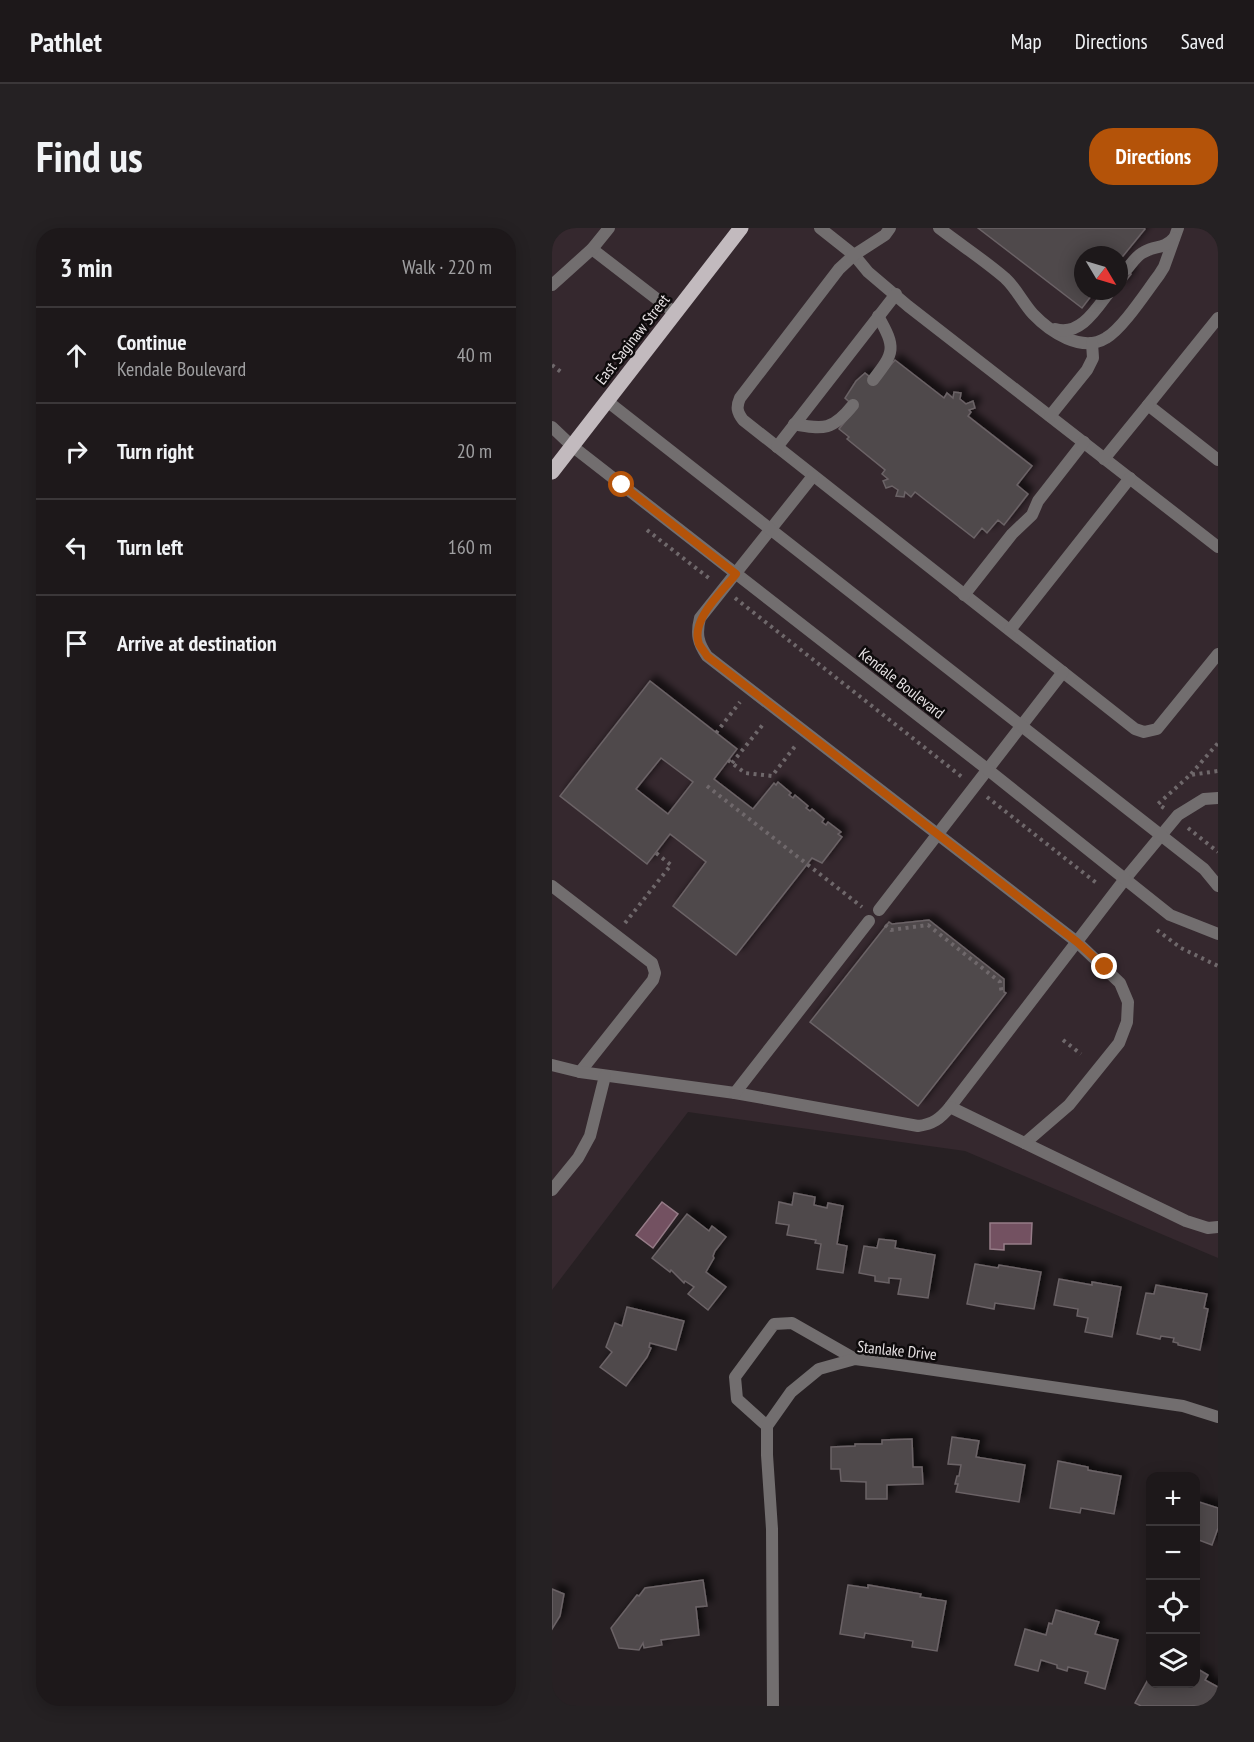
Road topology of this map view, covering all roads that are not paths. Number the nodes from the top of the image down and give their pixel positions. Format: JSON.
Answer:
{"nodes":[{"id":1,"x":609,"y":228,"type":"edge"},
{"id":2,"x":741,"y":228,"type":"edge"},
{"id":3,"x":820,"y":228,"type":"edge"},
{"id":4,"x":890,"y":228,"type":"edge"},
{"id":5,"x":939,"y":228,"type":"edge"},
{"id":6,"x":1176,"y":233,"type":"edge"},
{"id":7,"x":592,"y":249,"type":"junction"},
{"id":8,"x":854,"y":255,"type":"junction"},
{"id":9,"x":1128,"y":268,"type":"edge"},
{"id":10,"x":552,"y":285,"type":"edge"},
{"id":11,"x":896,"y":294,"type":"junction"},
{"id":12,"x":1103,"y":300,"type":"edge"},
{"id":13,"x":675,"y":313,"type":"junction"},
{"id":14,"x":878,"y":316,"type":"junction"},
{"id":15,"x":1218,"y":318,"type":"edge"},
{"id":16,"x":1051,"y":328,"type":"junction"},
{"id":17,"x":1092,"y":343,"type":"junction"},
{"id":18,"x":873,"y":380,"type":"dead end"},
{"id":19,"x":607,"y":401,"type":"junction"},
{"id":20,"x":853,"y":405,"type":"dead end"},
{"id":21,"x":1148,"y":405,"type":"junction"},
{"id":22,"x":1050,"y":416,"type":"junction"},
{"id":23,"x":794,"y":424,"type":"junction"},
{"id":24,"x":552,"y":426,"type":"edge"},
{"id":25,"x":1084,"y":442,"type":"junction"},
{"id":26,"x":572,"y":446,"type":"junction"},
{"id":27,"x":777,"y":447,"type":"junction"},
{"id":28,"x":1104,"y":459,"type":"junction"},
{"id":29,"x":1218,"y":460,"type":"edge"},
{"id":30,"x":552,"y":472,"type":"edge"},
{"id":31,"x":813,"y":476,"type":"junction"},
{"id":32,"x":1130,"y":478,"type":"junction"},
{"id":33,"x":771,"y":530,"type":"junction"},
{"id":34,"x":1218,"y":547,"type":"edge"},
{"id":35,"x":736,"y":574,"type":"junction"},
{"id":36,"x":964,"y":595,"type":"junction"},
{"id":37,"x":1010,"y":630,"type":"junction"},
{"id":38,"x":1218,"y":654,"type":"edge"},
{"id":39,"x":1063,"y":672,"type":"junction"},
{"id":40,"x":1021,"y":725,"type":"junction"},
{"id":41,"x":987,"y":769,"type":"junction"},
{"id":42,"x":1218,"y":798,"type":"edge"},
{"id":43,"x":937,"y":833,"type":"junction"},
{"id":44,"x":1162,"y":836,"type":"junction"},
{"id":45,"x":1125,"y":879,"type":"junction"},
{"id":46,"x":552,"y":886,"type":"edge"},
{"id":47,"x":1218,"y":886,"type":"edge"},
{"id":48,"x":879,"y":910,"type":"dead end"},
{"id":49,"x":876,"y":922,"type":"road end"},
{"id":50,"x":1218,"y":934,"type":"edge"},
{"id":51,"x":1077,"y":942,"type":"junction"},
{"id":52,"x":552,"y":1065,"type":"edge"},
{"id":53,"x":580,"y":1072,"type":"junction"},
{"id":54,"x":605,"y":1076,"type":"junction"},
{"id":55,"x":735,"y":1093,"type":"junction"},
{"id":56,"x":950,"y":1107,"type":"junction"},
{"id":57,"x":1025,"y":1143,"type":"junction"},
{"id":58,"x":552,"y":1190,"type":"edge"},
{"id":59,"x":1218,"y":1227,"type":"edge"},
{"id":60,"x":855,"y":1359,"type":"junction"},
{"id":61,"x":1218,"y":1418,"type":"edge"},
{"id":62,"x":767,"y":1426,"type":"junction"},
{"id":63,"x":773,"y":1706,"type":"edge"}],
"edges":[{"from":1,"to":7,"type":"street"},
{"from":2,"to":13,"type":"main road","name":"East Saginaw Street"},
{"from":3,"to":8,"type":"street"},
{"from":4,"to":8,"type":"street"},
{"from":5,"to":16,"type":"street"},
{"from":6,"to":9,"type":"street"},
{"from":6,"to":17,"type":"street"},
{"from":7,"to":10,"type":"street"},
{"from":7,"to":13,"type":"street"},
{"from":8,"to":11,"type":"street"},
{"from":8,"to":27,"type":"street"},
{"from":11,"to":14,"type":"street"},
{"from":11,"to":22,"type":"street"},
{"from":12,"to":16,"type":"street"},
{"from":13,"to":19,"type":"main road","name":"East Saginaw Street"},
{"from":14,"to":18,"type":"street"},
{"from":14,"to":23,"type":"street"},
{"from":15,"to":21,"type":"street"},
{"from":16,"to":17,"type":"street"},
{"from":17,"to":22,"type":"street"},
{"from":19,"to":26,"type":"main road","name":"East Saginaw Street"},
{"from":19,"to":33,"type":"street"},
{"from":20,"to":23,"type":"street"},
{"from":21,"to":28,"type":"street"},
{"from":21,"to":29,"type":"street"},
{"from":22,"to":25,"type":"street"},
{"from":23,"to":27,"type":"street"},
{"from":24,"to":26,"type":"street","name":"Kendale Boulevard"},
{"from":25,"to":28,"type":"street"},
{"from":25,"to":36,"type":"street"},
{"from":26,"to":30,"type":"main road","name":"East Saginaw Street"},
{"from":26,"to":35,"type":"street","name":"Kendale Boulevard"},
{"from":27,"to":31,"type":"street"},
{"from":28,"to":32,"type":"street"},
{"from":31,"to":33,"type":"street"},
{"from":31,"to":36,"type":"street"},
{"from":32,"to":34,"type":"street"},
{"from":32,"to":37,"type":"street"},
{"from":33,"to":35,"type":"street"},
{"from":33,"to":40,"type":"street"},
{"from":35,"to":41,"type":"street","name":"Kendale Boulevard"},
{"from":35,"to":43,"type":"street"},
{"from":36,"to":37,"type":"street"},
{"from":37,"to":39,"type":"street"},
{"from":38,"to":39,"type":"street"},
{"from":39,"to":40,"type":"street"},
{"from":40,"to":41,"type":"street"},
{"from":40,"to":44,"type":"street"},
{"from":41,"to":43,"type":"street"},
{"from":41,"to":45,"type":"street","name":"Kendale Boulevard"},
{"from":42,"to":44,"type":"street"},
{"from":43,"to":48,"type":"street"},
{"from":43,"to":51,"type":"street"},
{"from":44,"to":45,"type":"street"},
{"from":44,"to":47,"type":"street"},
{"from":45,"to":50,"type":"street","name":"Kendale Boulevard"},
{"from":45,"to":51,"type":"street"},
{"from":46,"to":53,"type":"street"},
{"from":49,"to":55,"type":"street"},
{"from":51,"to":56,"type":"street"},
{"from":51,"to":57,"type":"street"},
{"from":52,"to":53,"type":"street"},
{"from":53,"to":54,"type":"street"},
{"from":54,"to":55,"type":"street"},
{"from":54,"to":58,"type":"street"},
{"from":55,"to":56,"type":"street"},
{"from":56,"to":57,"type":"street"},
{"from":57,"to":59,"type":"street"},
{"from":60,"to":61,"type":"street","name":"Stanlake Drive"},
{"from":60,"to":62,"type":"street","name":"Stanlake Drive"},
{"from":60,"to":62,"type":"street"},
{"from":62,"to":63,"type":"street"}]}
